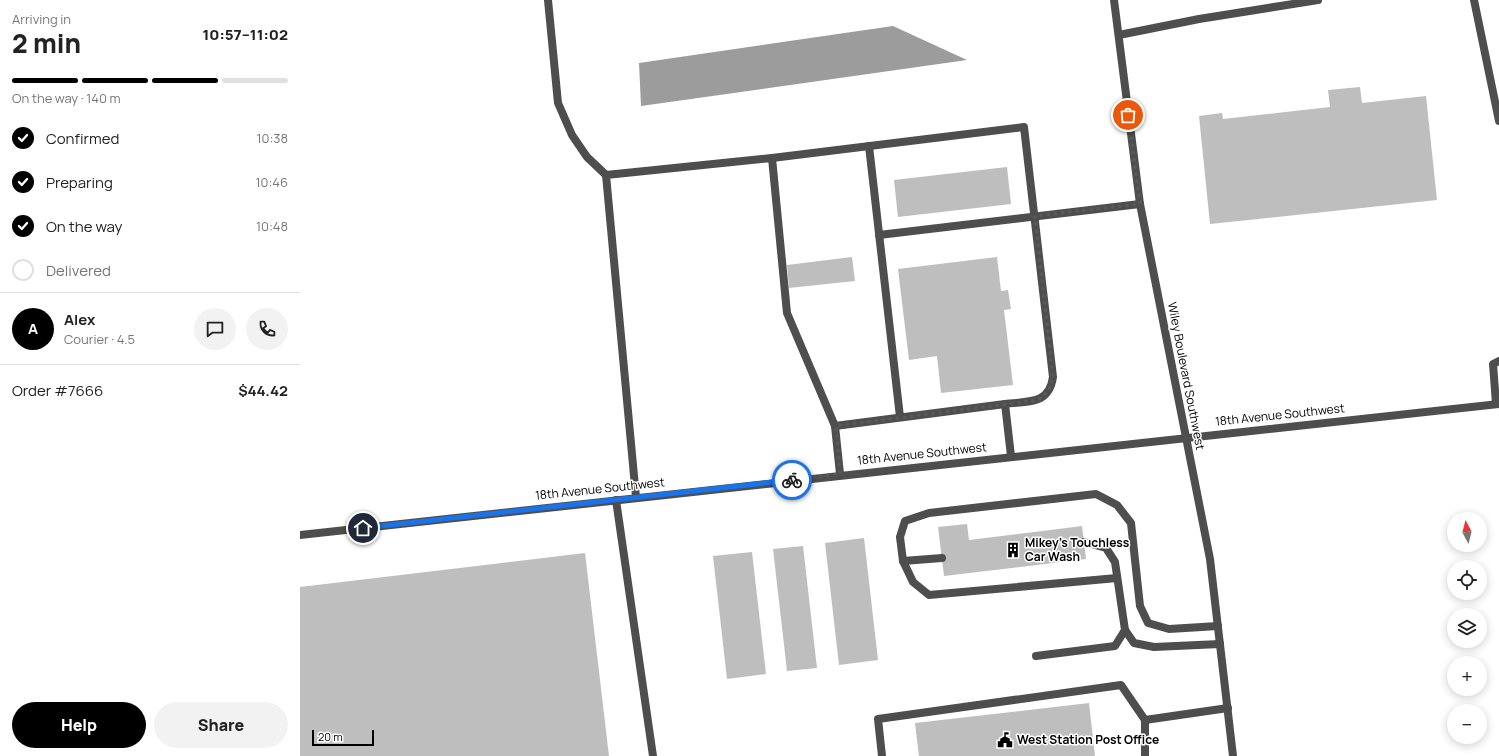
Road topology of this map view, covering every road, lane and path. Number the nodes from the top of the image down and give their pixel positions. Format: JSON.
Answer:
{"nodes":[{"id":1,"x":548,"y":0,"type":"edge"},
{"id":2,"x":1114,"y":0,"type":"edge"},
{"id":3,"x":1318,"y":0,"type":"edge"},
{"id":4,"x":1474,"y":0,"type":"edge"},
{"id":5,"x":1118,"y":35,"type":"junction"},
{"id":6,"x":1499,"y":121,"type":"edge"},
{"id":7,"x":868,"y":146,"type":"junction"},
{"id":8,"x":772,"y":158,"type":"junction"},
{"id":9,"x":606,"y":175,"type":"junction"},
{"id":10,"x":1140,"y":204,"type":"junction"},
{"id":11,"x":1035,"y":216,"type":"junction"},
{"id":12,"x":879,"y":234,"type":"junction"},
{"id":13,"x":1499,"y":361,"type":"edge"},
{"id":14,"x":1005,"y":404,"type":"junction"},
{"id":15,"x":1498,"y":404,"type":"edge"},
{"id":16,"x":900,"y":417,"type":"junction"},
{"id":17,"x":836,"y":426,"type":"junction"},
{"id":18,"x":1186,"y":437,"type":"junction"},
{"id":19,"x":1011,"y":456,"type":"junction"},
{"id":20,"x":840,"y":474,"type":"junction"},
{"id":21,"x":636,"y":497,"type":"junction"},
{"id":22,"x":616,"y":500,"type":"junction"},
{"id":23,"x":300,"y":535,"type":"edge"},
{"id":24,"x":1084,"y":542,"type":"dead end"},
{"id":25,"x":942,"y":558,"type":"dead end"},
{"id":26,"x":903,"y":562,"type":"junction"},
{"id":27,"x":1117,"y":578,"type":"junction"},
{"id":28,"x":1218,"y":626,"type":"junction"},
{"id":29,"x":1125,"y":630,"type":"junction"},
{"id":30,"x":1220,"y":644,"type":"junction"},
{"id":31,"x":1036,"y":656,"type":"dead end"},
{"id":32,"x":1228,"y":708,"type":"junction"},
{"id":33,"x":1145,"y":720,"type":"junction"},
{"id":34,"x":653,"y":756,"type":"edge"},
{"id":35,"x":882,"y":756,"type":"edge"},
{"id":36,"x":1145,"y":756,"type":"edge"},
{"id":37,"x":1234,"y":756,"type":"edge"}],
"edges":[{"from":1,"to":9,"type":"street"},
{"from":2,"to":5,"type":"street","name":"Wiley Boulevard Southwest"},
{"from":3,"to":5,"type":"street"},
{"from":4,"to":6,"type":"street"},
{"from":5,"to":10,"type":"street","name":"Wiley Boulevard Southwest"},
{"from":7,"to":8,"type":"street"},
{"from":7,"to":11,"type":"street"},
{"from":7,"to":12,"type":"street"},
{"from":8,"to":9,"type":"street"},
{"from":8,"to":17,"type":"street"},
{"from":9,"to":21,"type":"street"},
{"from":10,"to":11,"type":"street"},
{"from":10,"to":18,"type":"street","name":"Wiley Boulevard Southwest"},
{"from":11,"to":12,"type":"street"},
{"from":11,"to":14,"type":"street"},
{"from":12,"to":16,"type":"street"},
{"from":13,"to":15,"type":"street"},
{"from":14,"to":16,"type":"street"},
{"from":14,"to":19,"type":"street"},
{"from":15,"to":18,"type":"street","name":"18th Avenue Southwest"},
{"from":16,"to":17,"type":"street"},
{"from":17,"to":20,"type":"street"},
{"from":18,"to":19,"type":"street","name":"18th Avenue Southwest"},
{"from":18,"to":28,"type":"street","name":"Wiley Boulevard Southwest"},
{"from":19,"to":20,"type":"street","name":"18th Avenue Southwest"},
{"from":20,"to":21,"type":"street","name":"18th Avenue Southwest"},
{"from":21,"to":22,"type":"street","name":"18th Avenue Southwest"},
{"from":22,"to":23,"type":"street","name":"18th Avenue Southwest"},
{"from":22,"to":34,"type":"street"},
{"from":24,"to":27,"type":"street"},
{"from":25,"to":26,"type":"street"},
{"from":26,"to":27,"type":"street"},
{"from":26,"to":28,"type":"street"},
{"from":27,"to":29,"type":"street"},
{"from":28,"to":30,"type":"street","name":"Wiley Boulevard Southwest"},
{"from":29,"to":30,"type":"street"},
{"from":29,"to":31,"type":"street"},
{"from":30,"to":32,"type":"street","name":"Wiley Boulevard Southwest"},
{"from":32,"to":33,"type":"street"},
{"from":32,"to":37,"type":"street","name":"Wiley Boulevard Southwest"},
{"from":33,"to":35,"type":"street"},
{"from":33,"to":36,"type":"street"}]}
